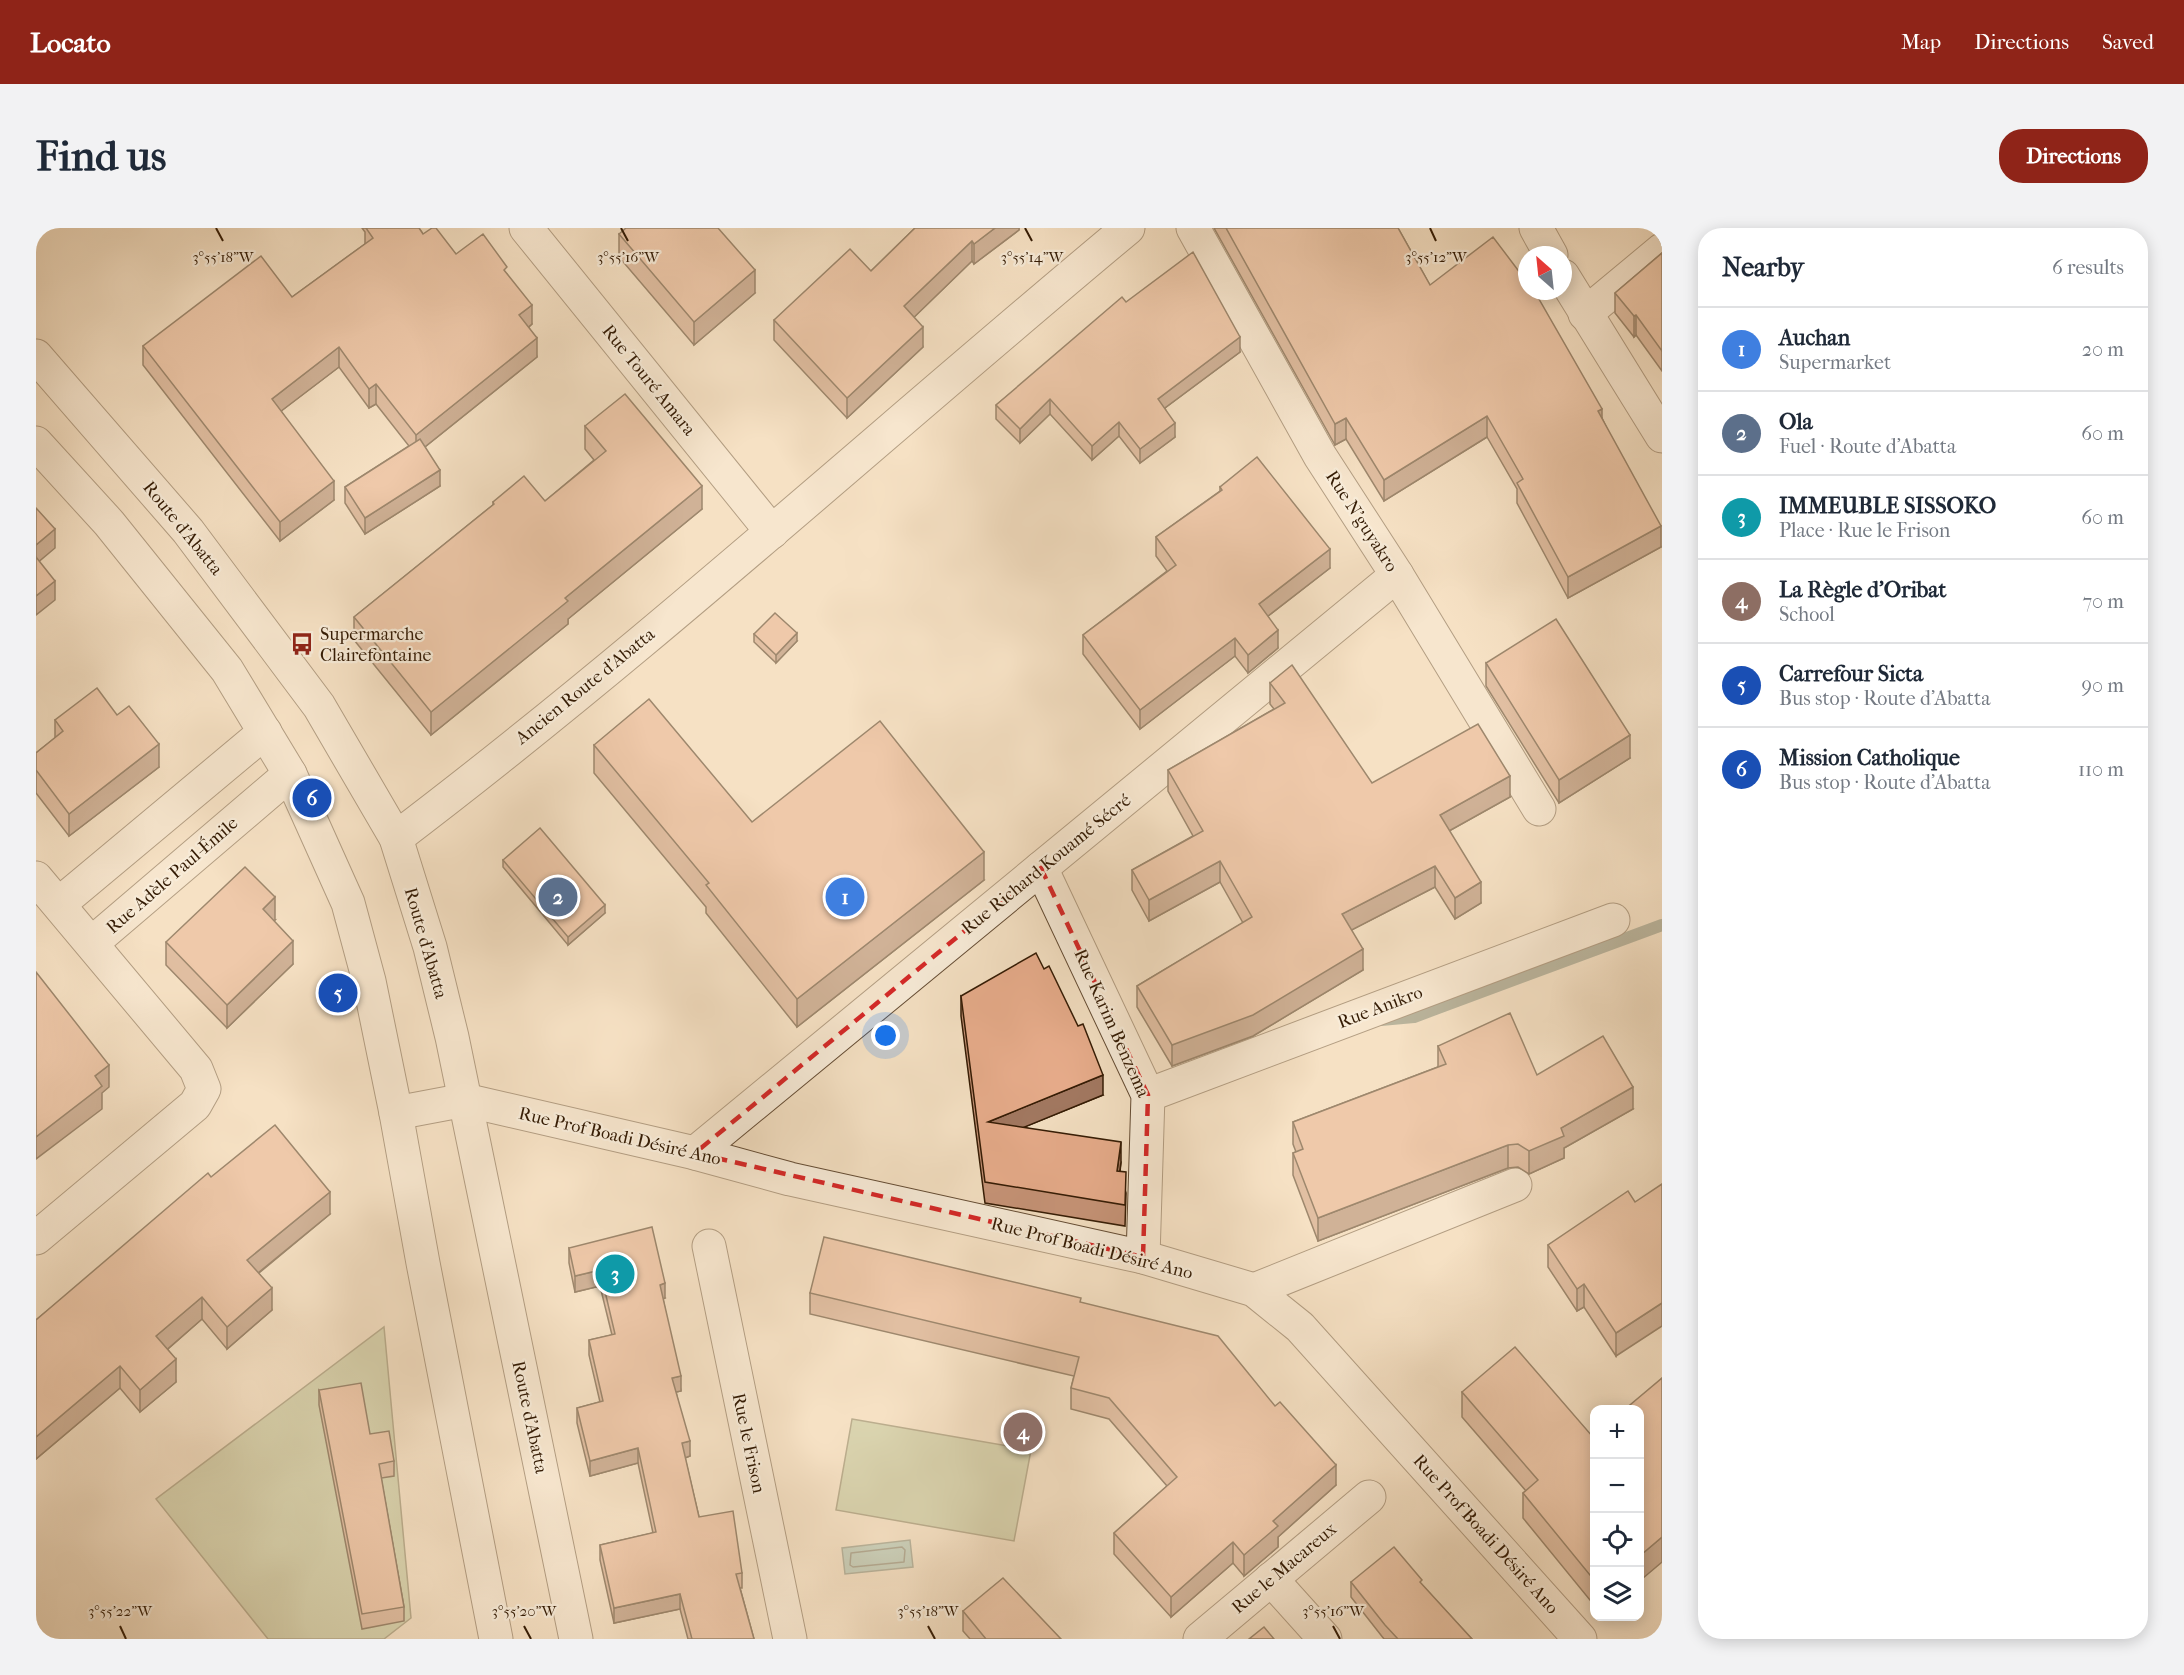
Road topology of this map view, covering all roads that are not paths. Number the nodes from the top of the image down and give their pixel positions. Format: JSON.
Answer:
{"nodes":[{"id":1,"x":526,"y":228,"type":"edge"},
{"id":2,"x":1193,"y":228,"type":"edge"},
{"id":3,"x":1536,"y":228,"type":"edge"},
{"id":4,"x":1125,"y":229,"type":"edge"},
{"id":5,"x":1546,"y":246,"type":"edge"},
{"id":6,"x":1662,"y":249,"type":"edge"},
{"id":7,"x":1572,"y":292,"type":"edge"},
{"id":8,"x":1585,"y":314,"type":"junction"},
{"id":9,"x":36,"y":356,"type":"edge"},
{"id":10,"x":1662,"y":436,"type":"edge"},
{"id":11,"x":36,"y":443,"type":"edge"},
{"id":12,"x":772,"y":532,"type":"junction"},
{"id":13,"x":1397,"y":575,"type":"junction"},
{"id":14,"x":265,"y":732,"type":"junction"},
{"id":15,"x":290,"y":774,"type":"junction"},
{"id":16,"x":1539,"y":808,"type":"dead end"},
{"id":17,"x":396,"y":838,"type":"junction"},
{"id":18,"x":1041,"y":868,"type":"junction"},
{"id":19,"x":36,"y":878,"type":"edge"},
{"id":20,"x":59,"y":904,"type":"junction"},
{"id":21,"x":1613,"y":920,"type":"dead end"},
{"id":22,"x":92,"y":943,"type":"junction"},
{"id":23,"x":1148,"y":1095,"type":"junction"},
{"id":24,"x":465,"y":1100,"type":"junction"},
{"id":25,"x":396,"y":1113,"type":"junction"},
{"id":26,"x":695,"y":1153,"type":"junction"},
{"id":27,"x":1515,"y":1185,"type":"dead end"},
{"id":28,"x":36,"y":1238,"type":"edge"},
{"id":29,"x":709,"y":1246,"type":"dead end"},
{"id":30,"x":1143,"y":1257,"type":"junction"},
{"id":31,"x":1254,"y":1290,"type":"junction"},
{"id":32,"x":1369,"y":1497,"type":"dead end"},
{"id":33,"x":1271,"y":1579,"type":"junction"},
{"id":34,"x":496,"y":1639,"type":"edge"},
{"id":35,"x":576,"y":1639,"type":"edge"},
{"id":36,"x":790,"y":1639,"type":"edge"},
{"id":37,"x":1200,"y":1639,"type":"edge"},
{"id":38,"x":1325,"y":1639,"type":"edge"},
{"id":39,"x":1580,"y":1639,"type":"edge"}],
"edges":[{"from":1,"to":12,"type":"street","name":"Rue Touré Amara"},
{"from":2,"to":13,"type":"street","name":"Rue N'guyakro"},
{"from":3,"to":5,"type":"street"},
{"from":4,"to":12,"type":"street","name":"Ancien Route d'Abatta"},
{"from":6,"to":8,"type":"street"},
{"from":7,"to":8,"type":"street"},
{"from":8,"to":10,"type":"street"},
{"from":9,"to":17,"type":"street","name":"Route d'Abatta"},
{"from":11,"to":14,"type":"street"},
{"from":12,"to":17,"type":"street","name":"Ancien Route d'Abatta"},
{"from":13,"to":16,"type":"street","name":"Rue N'guyakro"},
{"from":13,"to":18,"type":"street","name":"Rue Richard Kouamé Sécré"},
{"from":14,"to":15,"type":"street"},
{"from":14,"to":20,"type":"street"},
{"from":15,"to":22,"type":"street","name":"Rue Adèle Paul-Émile"},
{"from":15,"to":25,"type":"street"},
{"from":17,"to":24,"type":"street","name":"Route d'Abatta"},
{"from":18,"to":23,"type":"street","name":"Rue Karim Benzema"},
{"from":18,"to":26,"type":"street","name":"Rue Richard Kouamé Sécré"},
{"from":19,"to":20,"type":"street"},
{"from":20,"to":22,"type":"street"},
{"from":21,"to":23,"type":"street","name":"Rue Anikro"},
{"from":22,"to":28,"type":"street","name":"Rue Adèle Paul-Émile"},
{"from":23,"to":30,"type":"street","name":"Rue Karim Benzema"},
{"from":24,"to":25,"type":"street"},
{"from":24,"to":26,"type":"street","name":"Rue Prof Boadi Désiré Ano"},
{"from":24,"to":35,"type":"street","name":"Route d'Abatta"},
{"from":25,"to":34,"type":"street"},
{"from":26,"to":30,"type":"street","name":"Rue Prof Boadi Désiré Ano"},
{"from":27,"to":31,"type":"street"},
{"from":29,"to":36,"type":"street","name":"Rue le Frison"},
{"from":30,"to":31,"type":"street","name":"Rue Prof Boadi Désiré Ano"},
{"from":31,"to":39,"type":"street","name":"Rue Prof Boadi Désiré Ano"},
{"from":32,"to":33,"type":"street","name":"Rue le Macareux"},
{"from":33,"to":37,"type":"street","name":"Rue le Macareux"},
{"from":33,"to":38,"type":"street"}]}
